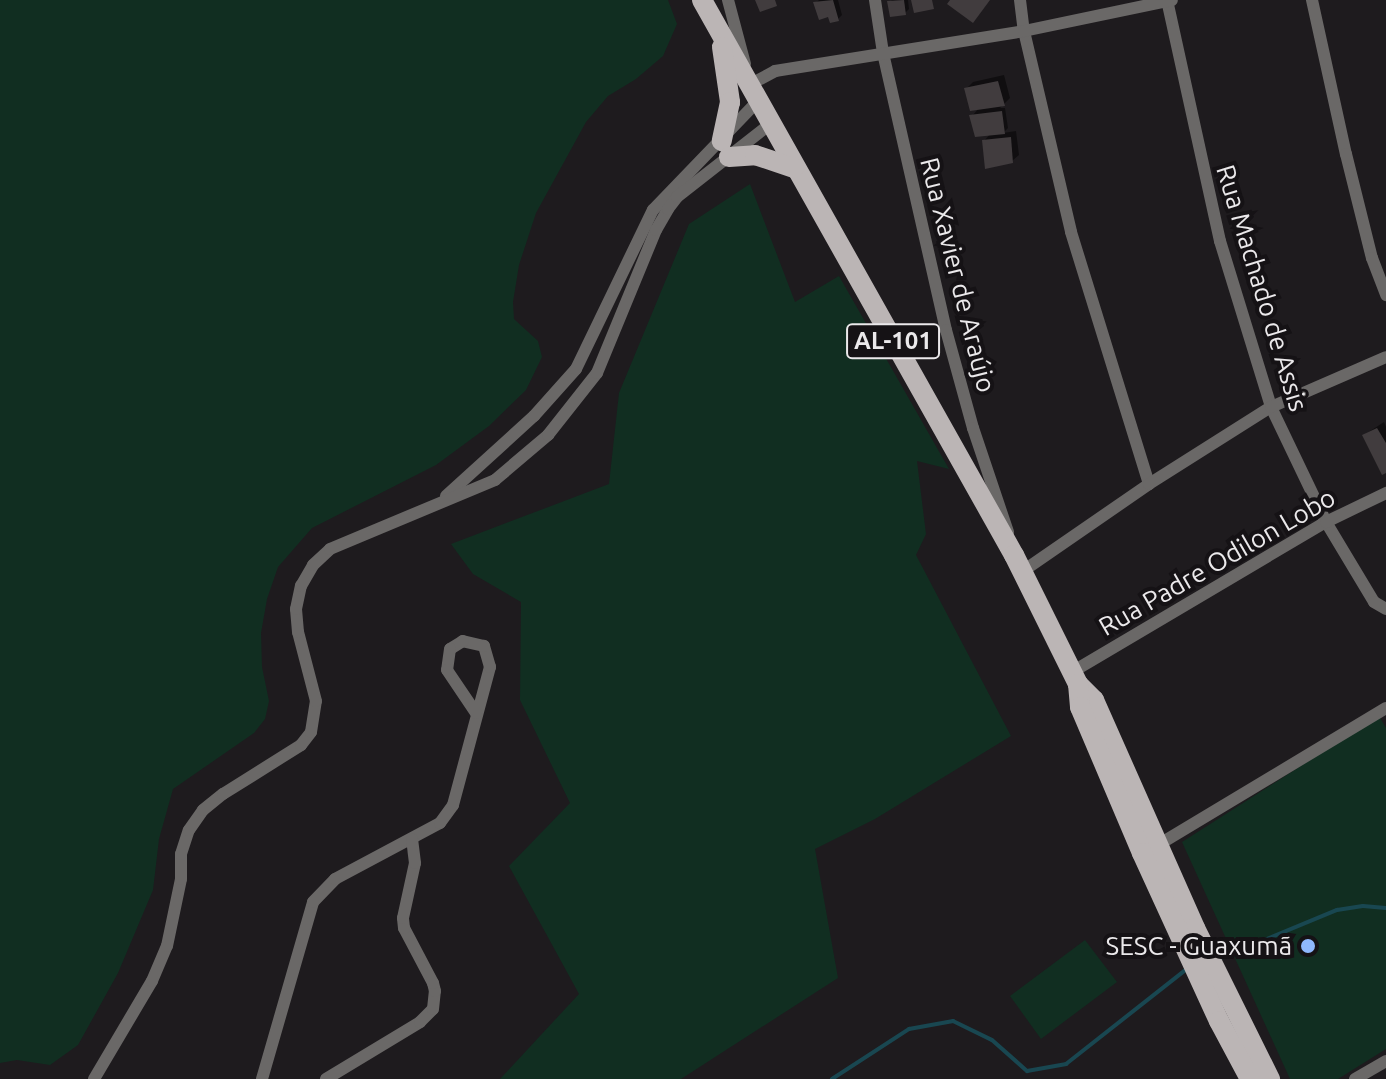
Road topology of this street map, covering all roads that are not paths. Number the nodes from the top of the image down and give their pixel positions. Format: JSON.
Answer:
{"nodes":[{"id":1,"x":702,"y":0,"type":"edge"},
{"id":2,"x":728,"y":0,"type":"edge"},
{"id":3,"x":875,"y":0,"type":"edge"},
{"id":4,"x":1020,"y":0,"type":"edge"},
{"id":5,"x":1169,"y":0,"type":"edge"},
{"id":6,"x":1312,"y":0,"type":"edge"},
{"id":7,"x":1024,"y":31,"type":"junction"},
{"id":8,"x":721,"y":35,"type":"junction"},
{"id":9,"x":883,"y":53,"type":"junction"},
{"id":10,"x":753,"y":94,"type":"junction"},
{"id":11,"x":770,"y":124,"type":"junction"},
{"id":12,"x":725,"y":149,"type":"junction"},
{"id":13,"x":794,"y":168,"type":"junction"},
{"id":14,"x":1386,"y":295,"type":"edge"},
{"id":15,"x":1386,"y":357,"type":"edge"},
{"id":16,"x":1271,"y":407,"type":"junction"},
{"id":17,"x":1149,"y":484,"type":"junction"},
{"id":18,"x":1386,"y":493,"type":"edge"},
{"id":19,"x":440,"y":500,"type":"junction"},
{"id":20,"x":1326,"y":522,"type":"junction"},
{"id":21,"x":1019,"y":563,"type":"junction"},
{"id":22,"x":1386,"y":609,"type":"edge"},
{"id":23,"x":1075,"y":678,"type":"junction"},
{"id":24,"x":1386,"y":708,"type":"edge"},
{"id":25,"x":476,"y":713,"type":"junction"},
{"id":26,"x":412,"y":839,"type":"junction"},
{"id":27,"x":1158,"y":845,"type":"junction"},
{"id":28,"x":1186,"y":932,"type":"junction"},
{"id":29,"x":1227,"y":1017,"type":"junction"},
{"id":30,"x":1386,"y":1061,"type":"edge"},
{"id":31,"x":94,"y":1079,"type":"edge"},
{"id":32,"x":262,"y":1079,"type":"edge"},
{"id":33,"x":326,"y":1079,"type":"edge"},
{"id":34,"x":1250,"y":1079,"type":"edge"},
{"id":35,"x":1270,"y":1079,"type":"edge"},
{"id":36,"x":1355,"y":1079,"type":"edge"}],
"edges":[{"from":1,"to":8,"type":"main road","number":"AL-101"},
{"from":2,"to":10,"type":"street"},
{"from":3,"to":9,"type":"street","name":"Rua Xavier de Araújo"},
{"from":4,"to":7,"type":"street"},
{"from":5,"to":7,"type":"street"},
{"from":5,"to":16,"type":"street","name":"Rua Machado de Assis"},
{"from":6,"to":14,"type":"street"},
{"from":7,"to":9,"type":"street"},
{"from":7,"to":17,"type":"street"},
{"from":8,"to":10,"type":"main road","number":"AL-101"},
{"from":8,"to":12,"type":"main road"},
{"from":9,"to":10,"type":"street"},
{"from":9,"to":21,"type":"street","name":"Rua Xavier de Araújo"},
{"from":10,"to":11,"type":"main road","number":"AL-101"},
{"from":10,"to":12,"type":"street"},
{"from":11,"to":12,"type":"street"},
{"from":11,"to":13,"type":"main road","number":"AL-101"},
{"from":12,"to":13,"type":"main road"},
{"from":12,"to":19,"type":"street"},
{"from":12,"to":19,"type":"street"},
{"from":13,"to":21,"type":"main road","number":"AL-101"},
{"from":15,"to":16,"type":"street"},
{"from":16,"to":17,"type":"street"},
{"from":16,"to":20,"type":"street","name":"Rua Machado de Assis"},
{"from":17,"to":21,"type":"street"},
{"from":18,"to":20,"type":"street","name":"Rua Padre Odilon Lobo"},
{"from":19,"to":31,"type":"street"},
{"from":20,"to":22,"type":"street","name":"Rua Machado de Assis"},
{"from":20,"to":23,"type":"street","name":"Rua Padre Odilon Lobo"},
{"from":21,"to":23,"type":"main road","number":"AL-101"},
{"from":23,"to":27,"type":"main road","number":"AL-101"},
{"from":23,"to":28,"type":"main road","number":"AL-101"},
{"from":24,"to":27,"type":"street"},
{"from":25,"to":25,"type":"street"},
{"from":25,"to":26,"type":"street"},
{"from":26,"to":32,"type":"street"},
{"from":26,"to":33,"type":"street"},
{"from":27,"to":28,"type":"main road","number":"AL-101"},
{"from":28,"to":29,"type":"main road","number":"AL-101"},
{"from":29,"to":34,"type":"main road","number":"AL-101"},
{"from":29,"to":35,"type":"main road","number":"AL-101"},
{"from":30,"to":36,"type":"street"}]}
